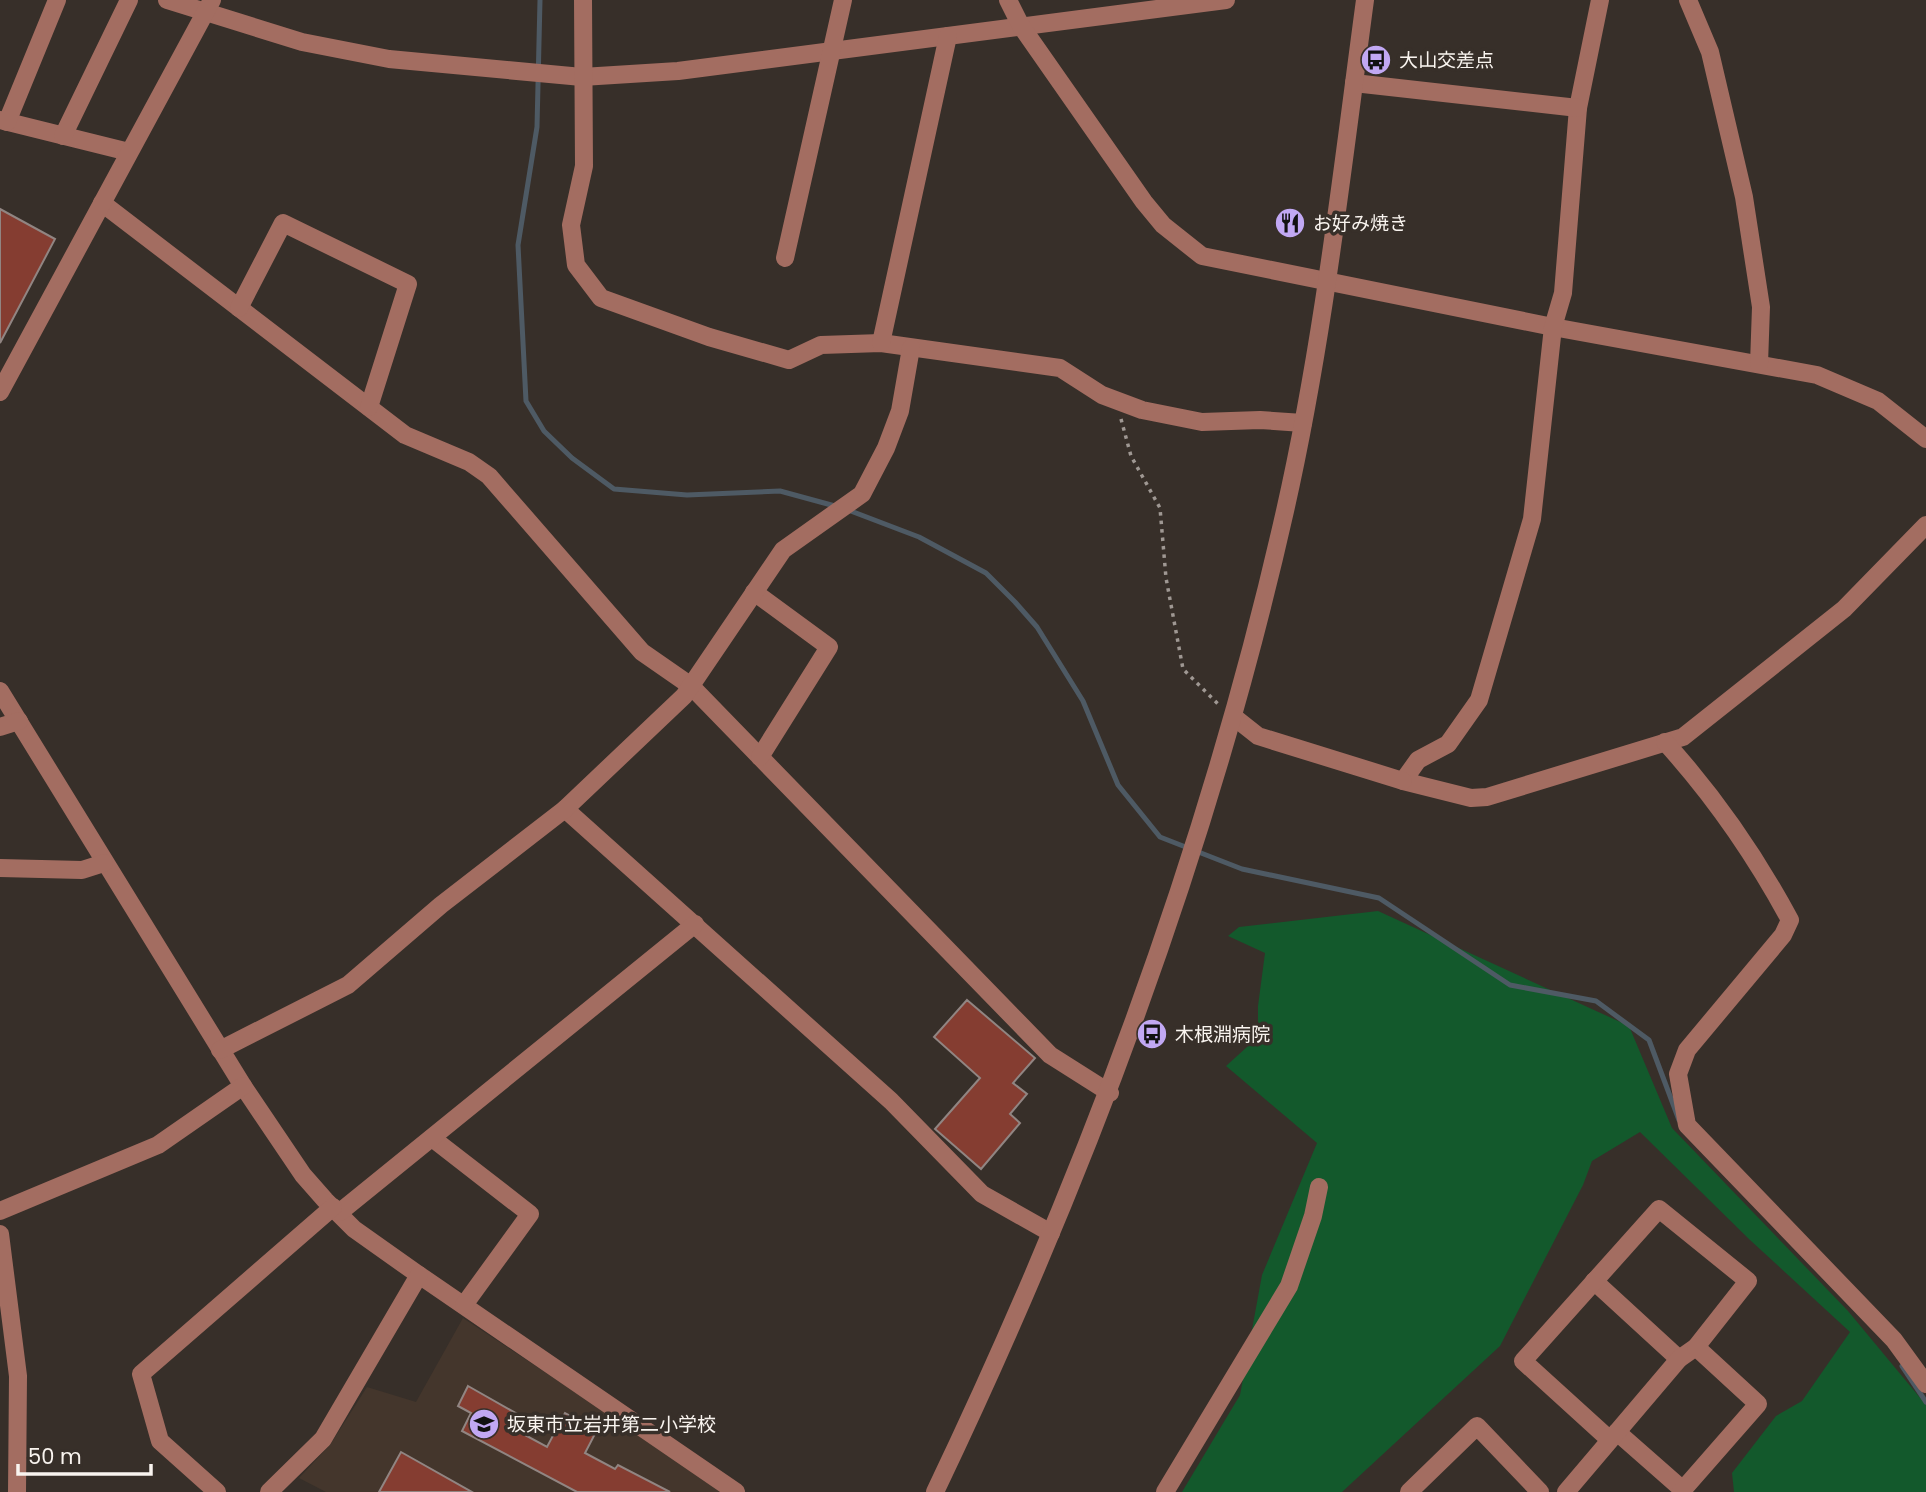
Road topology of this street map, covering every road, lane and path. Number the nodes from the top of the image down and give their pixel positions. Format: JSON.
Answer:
{"nodes":[{"id":1,"x":57,"y":0,"type":"edge"},
{"id":2,"x":130,"y":0,"type":"edge"},
{"id":3,"x":167,"y":0,"type":"edge"},
{"id":4,"x":583,"y":0,"type":"edge"},
{"id":5,"x":843,"y":0,"type":"edge"},
{"id":6,"x":1008,"y":0,"type":"edge"},
{"id":7,"x":1226,"y":0,"type":"edge"},
{"id":8,"x":1365,"y":0,"type":"edge"},
{"id":9,"x":1600,"y":0,"type":"edge"},
{"id":10,"x":1688,"y":0,"type":"edge"},
{"id":11,"x":1156,"y":4,"type":"edge"},
{"id":12,"x":209,"y":7,"type":"edge"},
{"id":13,"x":1021,"y":26,"type":"junction"},
{"id":14,"x":948,"y":36,"type":"junction"},
{"id":15,"x":832,"y":50,"type":"junction"},
{"id":16,"x":582,"y":77,"type":"junction"},
{"id":17,"x":1354,"y":83,"type":"junction"},
{"id":18,"x":1578,"y":108,"type":"junction"},
{"id":19,"x":3,"y":121,"type":"edge"},
{"id":20,"x":63,"y":136,"type":"junction"},
{"id":21,"x":129,"y":152,"type":"junction"},
{"id":22,"x":102,"y":203,"type":"junction"},
{"id":23,"x":785,"y":258,"type":"dead end"},
{"id":24,"x":1329,"y":283,"type":"junction"},
{"id":25,"x":239,"y":308,"type":"junction"},
{"id":26,"x":1553,"y":327,"type":"junction"},
{"id":27,"x":881,"y":343,"type":"junction"},
{"id":28,"x":911,"y":348,"type":"junction"},
{"id":29,"x":1759,"y":363,"type":"junction"},
{"id":30,"x":0,"y":392,"type":"edge"},
{"id":31,"x":1116,"y":400,"type":"junction"},
{"id":32,"x":369,"y":407,"type":"junction"},
{"id":33,"x":1303,"y":423,"type":"junction"},
{"id":34,"x":1926,"y":439,"type":"edge"},
{"id":35,"x":1926,"y":524,"type":"edge"},
{"id":36,"x":754,"y":592,"type":"junction"},
{"id":37,"x":691,"y":686,"type":"junction"},
{"id":38,"x":0,"y":691,"type":"edge"},
{"id":39,"x":1234,"y":717,"type":"junction"},
{"id":40,"x":19,"y":721,"type":"junction"},
{"id":41,"x":0,"y":727,"type":"edge"},
{"id":42,"x":1665,"y":742,"type":"junction"},
{"id":43,"x":760,"y":757,"type":"junction"},
{"id":44,"x":1403,"y":781,"type":"junction"},
{"id":45,"x":565,"y":809,"type":"junction"},
{"id":46,"x":104,"y":863,"type":"junction"},
{"id":47,"x":0,"y":868,"type":"edge"},
{"id":48,"x":695,"y":924,"type":"junction"},
{"id":49,"x":220,"y":1051,"type":"junction"},
{"id":50,"x":243,"y":1086,"type":"junction"},
{"id":51,"x":1110,"y":1093,"type":"junction"},
{"id":52,"x":432,"y":1138,"type":"junction"},
{"id":53,"x":1318,"y":1187,"type":"dead end"},
{"id":54,"x":336,"y":1209,"type":"junction"},
{"id":55,"x":0,"y":1210,"type":"edge"},
{"id":56,"x":1051,"y":1233,"type":"junction"},
{"id":57,"x":0,"y":1234,"type":"edge"},
{"id":58,"x":419,"y":1275,"type":"junction"},
{"id":59,"x":1594,"y":1281,"type":"junction"},
{"id":60,"x":464,"y":1305,"type":"junction"},
{"id":61,"x":1696,"y":1347,"type":"junction"},
{"id":62,"x":1679,"y":1359,"type":"junction"},
{"id":63,"x":9,"y":1376,"type":"edge"},
{"id":64,"x":1926,"y":1384,"type":"edge"},
{"id":65,"x":1613,"y":1436,"type":"junction"},
{"id":66,"x":1682,"y":1491,"type":"edge"},
{"id":67,"x":17,"y":1492,"type":"edge"},
{"id":68,"x":218,"y":1492,"type":"edge"},
{"id":69,"x":269,"y":1492,"type":"edge"},
{"id":70,"x":736,"y":1492,"type":"edge"},
{"id":71,"x":935,"y":1492,"type":"edge"},
{"id":72,"x":1165,"y":1492,"type":"edge"},
{"id":73,"x":1409,"y":1492,"type":"edge"},
{"id":74,"x":1540,"y":1492,"type":"edge"},
{"id":75,"x":1566,"y":1492,"type":"edge"}],
"edges":[{"from":1,"to":19,"type":"street"},
{"from":2,"to":20,"type":"street"},
{"from":3,"to":12,"type":"street"},
{"from":4,"to":16,"type":"street"},
{"from":5,"to":15,"type":"street"},
{"from":6,"to":13,"type":"street"},
{"from":7,"to":11,"type":"street"},
{"from":8,"to":17,"type":"street"},
{"from":9,"to":18,"type":"street"},
{"from":10,"to":29,"type":"street"},
{"from":11,"to":13,"type":"street"},
{"from":12,"to":16,"type":"street"},
{"from":12,"to":21,"type":"street"},
{"from":13,"to":14,"type":"street"},
{"from":13,"to":24,"type":"street"},
{"from":14,"to":15,"type":"street"},
{"from":14,"to":27,"type":"street"},
{"from":15,"to":16,"type":"street"},
{"from":15,"to":23,"type":"street"},
{"from":16,"to":27,"type":"street"},
{"from":17,"to":18,"type":"street"},
{"from":17,"to":24,"type":"street"},
{"from":18,"to":26,"type":"street"},
{"from":19,"to":20,"type":"street"},
{"from":20,"to":21,"type":"street"},
{"from":21,"to":22,"type":"street"},
{"from":22,"to":25,"type":"street"},
{"from":22,"to":30,"type":"street"},
{"from":24,"to":26,"type":"street"},
{"from":24,"to":33,"type":"street"},
{"from":25,"to":32,"type":"street"},
{"from":25,"to":32,"type":"street"},
{"from":26,"to":29,"type":"street"},
{"from":26,"to":44,"type":"street"},
{"from":27,"to":28,"type":"street"},
{"from":28,"to":31,"type":"street"},
{"from":28,"to":36,"type":"street"},
{"from":29,"to":34,"type":"street"},
{"from":31,"to":33,"type":"street"},
{"from":31,"to":39,"type":"path"},
{"from":32,"to":37,"type":"street"},
{"from":33,"to":39,"type":"street"},
{"from":35,"to":42,"type":"street"},
{"from":36,"to":37,"type":"street"},
{"from":36,"to":43,"type":"street"},
{"from":37,"to":43,"type":"street"},
{"from":37,"to":45,"type":"street"},
{"from":38,"to":40,"type":"street"},
{"from":39,"to":44,"type":"street"},
{"from":39,"to":51,"type":"street"},
{"from":40,"to":41,"type":"street"},
{"from":40,"to":46,"type":"street"},
{"from":42,"to":44,"type":"street"},
{"from":42,"to":64,"type":"street"},
{"from":43,"to":51,"type":"street"},
{"from":45,"to":48,"type":"street"},
{"from":45,"to":49,"type":"street"},
{"from":46,"to":47,"type":"street"},
{"from":46,"to":49,"type":"street"},
{"from":48,"to":52,"type":"street"},
{"from":48,"to":56,"type":"street"},
{"from":49,"to":50,"type":"street"},
{"from":50,"to":54,"type":"street"},
{"from":50,"to":55,"type":"street"},
{"from":51,"to":56,"type":"street"},
{"from":52,"to":54,"type":"street"},
{"from":52,"to":60,"type":"street"},
{"from":53,"to":72,"type":"street"},
{"from":54,"to":58,"type":"street"},
{"from":54,"to":68,"type":"street"},
{"from":56,"to":71,"type":"street"},
{"from":57,"to":63,"type":"street"},
{"from":58,"to":60,"type":"street"},
{"from":58,"to":69,"type":"street"},
{"from":59,"to":61,"type":"street"},
{"from":59,"to":62,"type":"street"},
{"from":59,"to":65,"type":"street"},
{"from":60,"to":70,"type":"street"},
{"from":61,"to":62,"type":"street"},
{"from":61,"to":66,"type":"street"},
{"from":62,"to":65,"type":"street"},
{"from":63,"to":67,"type":"street"},
{"from":65,"to":66,"type":"street"},
{"from":65,"to":75,"type":"street"},
{"from":73,"to":74,"type":"street"}]}
